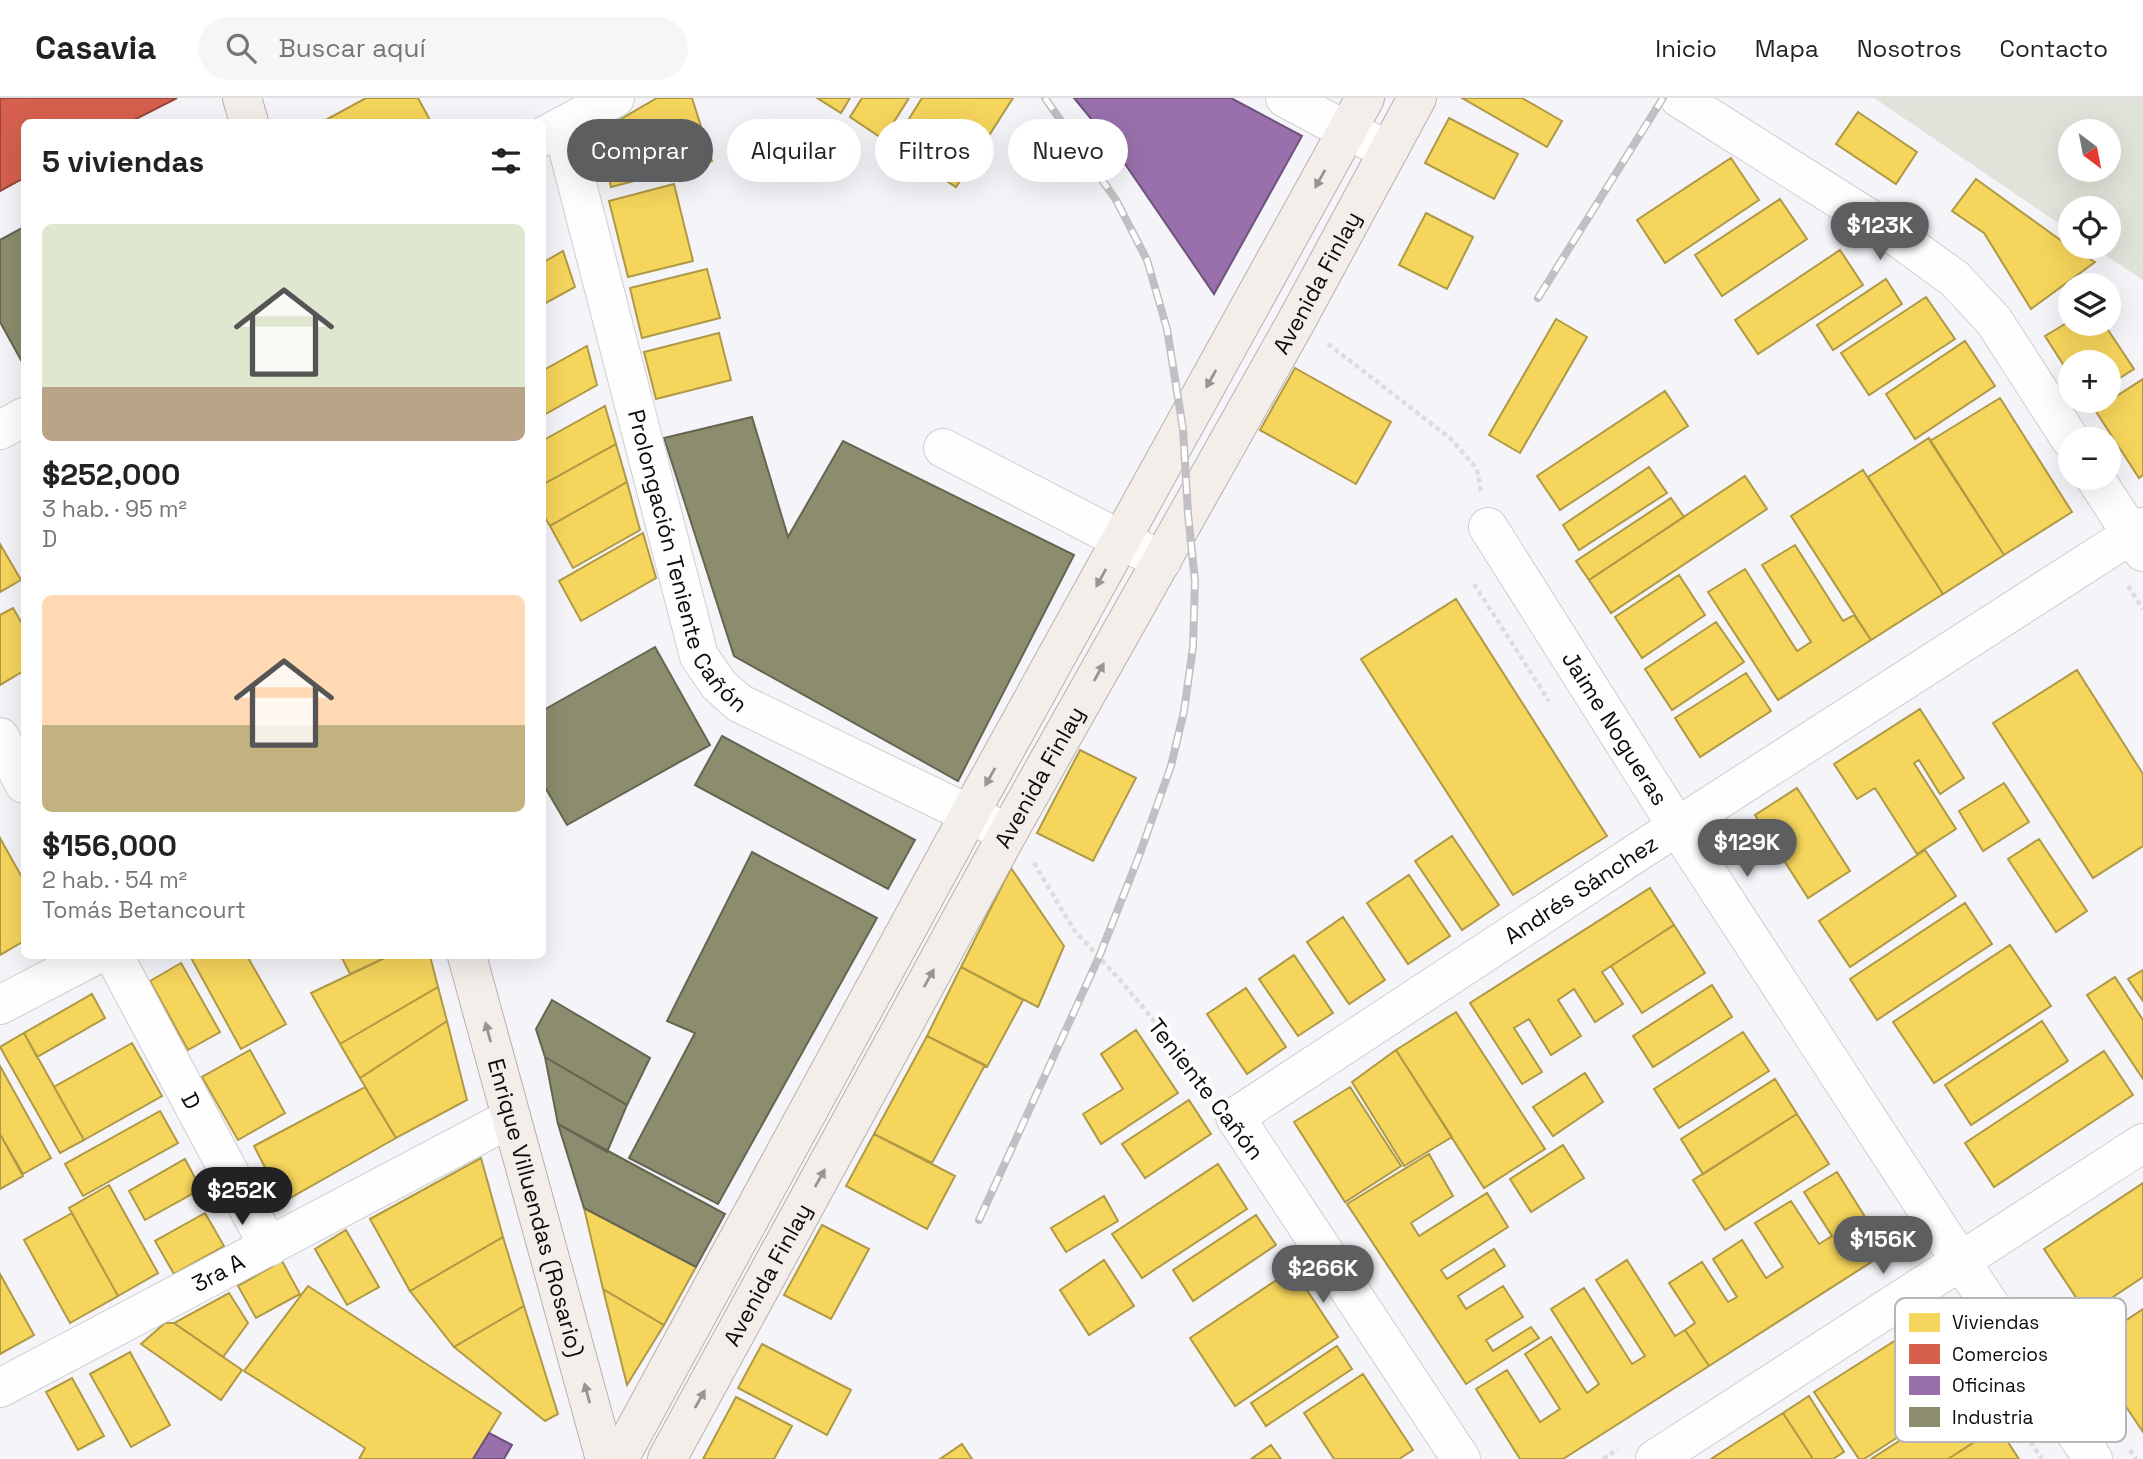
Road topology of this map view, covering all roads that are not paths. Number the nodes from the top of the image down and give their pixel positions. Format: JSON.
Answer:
{"nodes":[{"id":1,"x":242,"y":98,"type":"edge"},
{"id":2,"x":615,"y":98,"type":"edge"},
{"id":3,"x":1285,"y":98,"type":"edge"},
{"id":4,"x":1365,"y":98,"type":"edge"},
{"id":5,"x":1417,"y":98,"type":"edge"},
{"id":6,"x":1679,"y":98,"type":"edge"},
{"id":7,"x":248,"y":119,"type":"edge"},
{"id":8,"x":1347,"y":131,"type":"junction"},
{"id":9,"x":552,"y":132,"type":"edge"},
{"id":10,"x":1389,"y":150,"type":"junction"},
{"id":11,"x":21,"y":419,"type":"edge"},
{"id":12,"x":2062,"y":427,"type":"edge"},
{"id":13,"x":0,"y":430,"type":"edge"},
{"id":14,"x":943,"y":448,"type":"dead end"},
{"id":15,"x":2104,"y":490,"type":"edge"},
{"id":16,"x":1488,"y":527,"type":"road end"},
{"id":17,"x":2139,"y":538,"type":"edge"},
{"id":18,"x":1121,"y":541,"type":"junction"},
{"id":19,"x":1162,"y":561,"type":"junction"},
{"id":20,"x":0,"y":737,"type":"edge"},
{"id":21,"x":21,"y":778,"type":"edge"},
{"id":22,"x":969,"y":815,"type":"junction"},
{"id":23,"x":1678,"y":828,"type":"junction"},
{"id":24,"x":1008,"y":833,"type":"junction"},
{"id":25,"x":88,"y":959,"type":"edge"},
{"id":26,"x":116,"y":959,"type":"edge"},
{"id":27,"x":468,"y":959,"type":"edge"},
{"id":28,"x":0,"y":1005,"type":"edge"},
{"id":29,"x":1235,"y":1117,"type":"joint"},
{"id":30,"x":511,"y":1118,"type":"junction"},
{"id":31,"x":2143,"y":1143,"type":"edge"},
{"id":32,"x":269,"y":1247,"type":"junction"},
{"id":33,"x":1961,"y":1261,"type":"junction"},
{"id":34,"x":1904,"y":1298,"type":"edge"},
{"id":35,"x":1986,"y":1298,"type":"edge"},
{"id":36,"x":1895,"y":1304,"type":"edge"},
{"id":37,"x":0,"y":1388,"type":"edge"},
{"id":38,"x":2082,"y":1442,"type":"edge"},
{"id":39,"x":605,"y":1459,"type":"edge"},
{"id":40,"x":619,"y":1459,"type":"edge"},
{"id":41,"x":667,"y":1459,"type":"edge"},
{"id":42,"x":1461,"y":1459,"type":"edge"},
{"id":43,"x":1655,"y":1459,"type":"edge"},
{"id":44,"x":2093,"y":1459,"type":"edge"}],
"edges":[{"from":1,"to":7,"type":"main road"},
{"from":2,"to":9,"type":"street"},
{"from":3,"to":8,"type":"street"},
{"from":4,"to":8,"type":"main road","name":"Avenida Finlay"},
{"from":5,"to":10,"type":"main road","name":"Avenida Finlay"},
{"from":6,"to":12,"type":"street"},
{"from":8,"to":10,"type":"street"},
{"from":8,"to":18,"type":"main road","name":"Avenida Finlay","one_way":true},
{"from":9,"to":22,"type":"street","name":"Prolongación Teniente Cañón"},
{"from":10,"to":19,"type":"main road","name":"Avenida Finlay"},
{"from":11,"to":13,"type":"street"},
{"from":14,"to":18,"type":"street"},
{"from":15,"to":17,"type":"street"},
{"from":16,"to":23,"type":"street","name":"Jaime Nogueras"},
{"from":17,"to":23,"type":"street","name":"Andrés Sánchez"},
{"from":18,"to":19,"type":"street"},
{"from":18,"to":22,"type":"main road","name":"Avenida Finlay","one_way":true},
{"from":24,"to":19,"type":"main road","name":"Avenida Finlay","one_way":true},
{"from":20,"to":21,"type":"street"},
{"from":22,"to":24,"type":"street","name":"Prolongación Teniente Cañón"},
{"from":22,"to":40,"type":"main road","name":"Avenida Finlay"},
{"from":23,"to":29,"type":"street","name":"Andrés Sánchez"},
{"from":23,"to":33,"type":"street","name":"Jaime Nogueras"},
{"from":41,"to":24,"type":"main road","name":"Avenida Finlay","one_way":true},
{"from":25,"to":28,"type":"street"},
{"from":26,"to":32,"type":"street","name":"D"},
{"from":30,"to":27,"type":"main road","name":"Enrique Villuendas (Rosario)","one_way":true},
{"from":29,"to":42,"type":"street","name":"Teniente Cañón"},
{"from":30,"to":32,"type":"street","name":"3ra A"},
{"from":39,"to":30,"type":"main road","name":"Enrique Villuendas (Rosario)","one_way":true},
{"from":31,"to":33,"type":"street"},
{"from":32,"to":37,"type":"street","name":"3ra A"},
{"from":33,"to":34,"type":"street"},
{"from":33,"to":35,"type":"street","name":"Jaime Nogueras"},
{"from":36,"to":43,"type":"street"},
{"from":38,"to":44,"type":"street","name":"Jaime Nogueras"}]}
